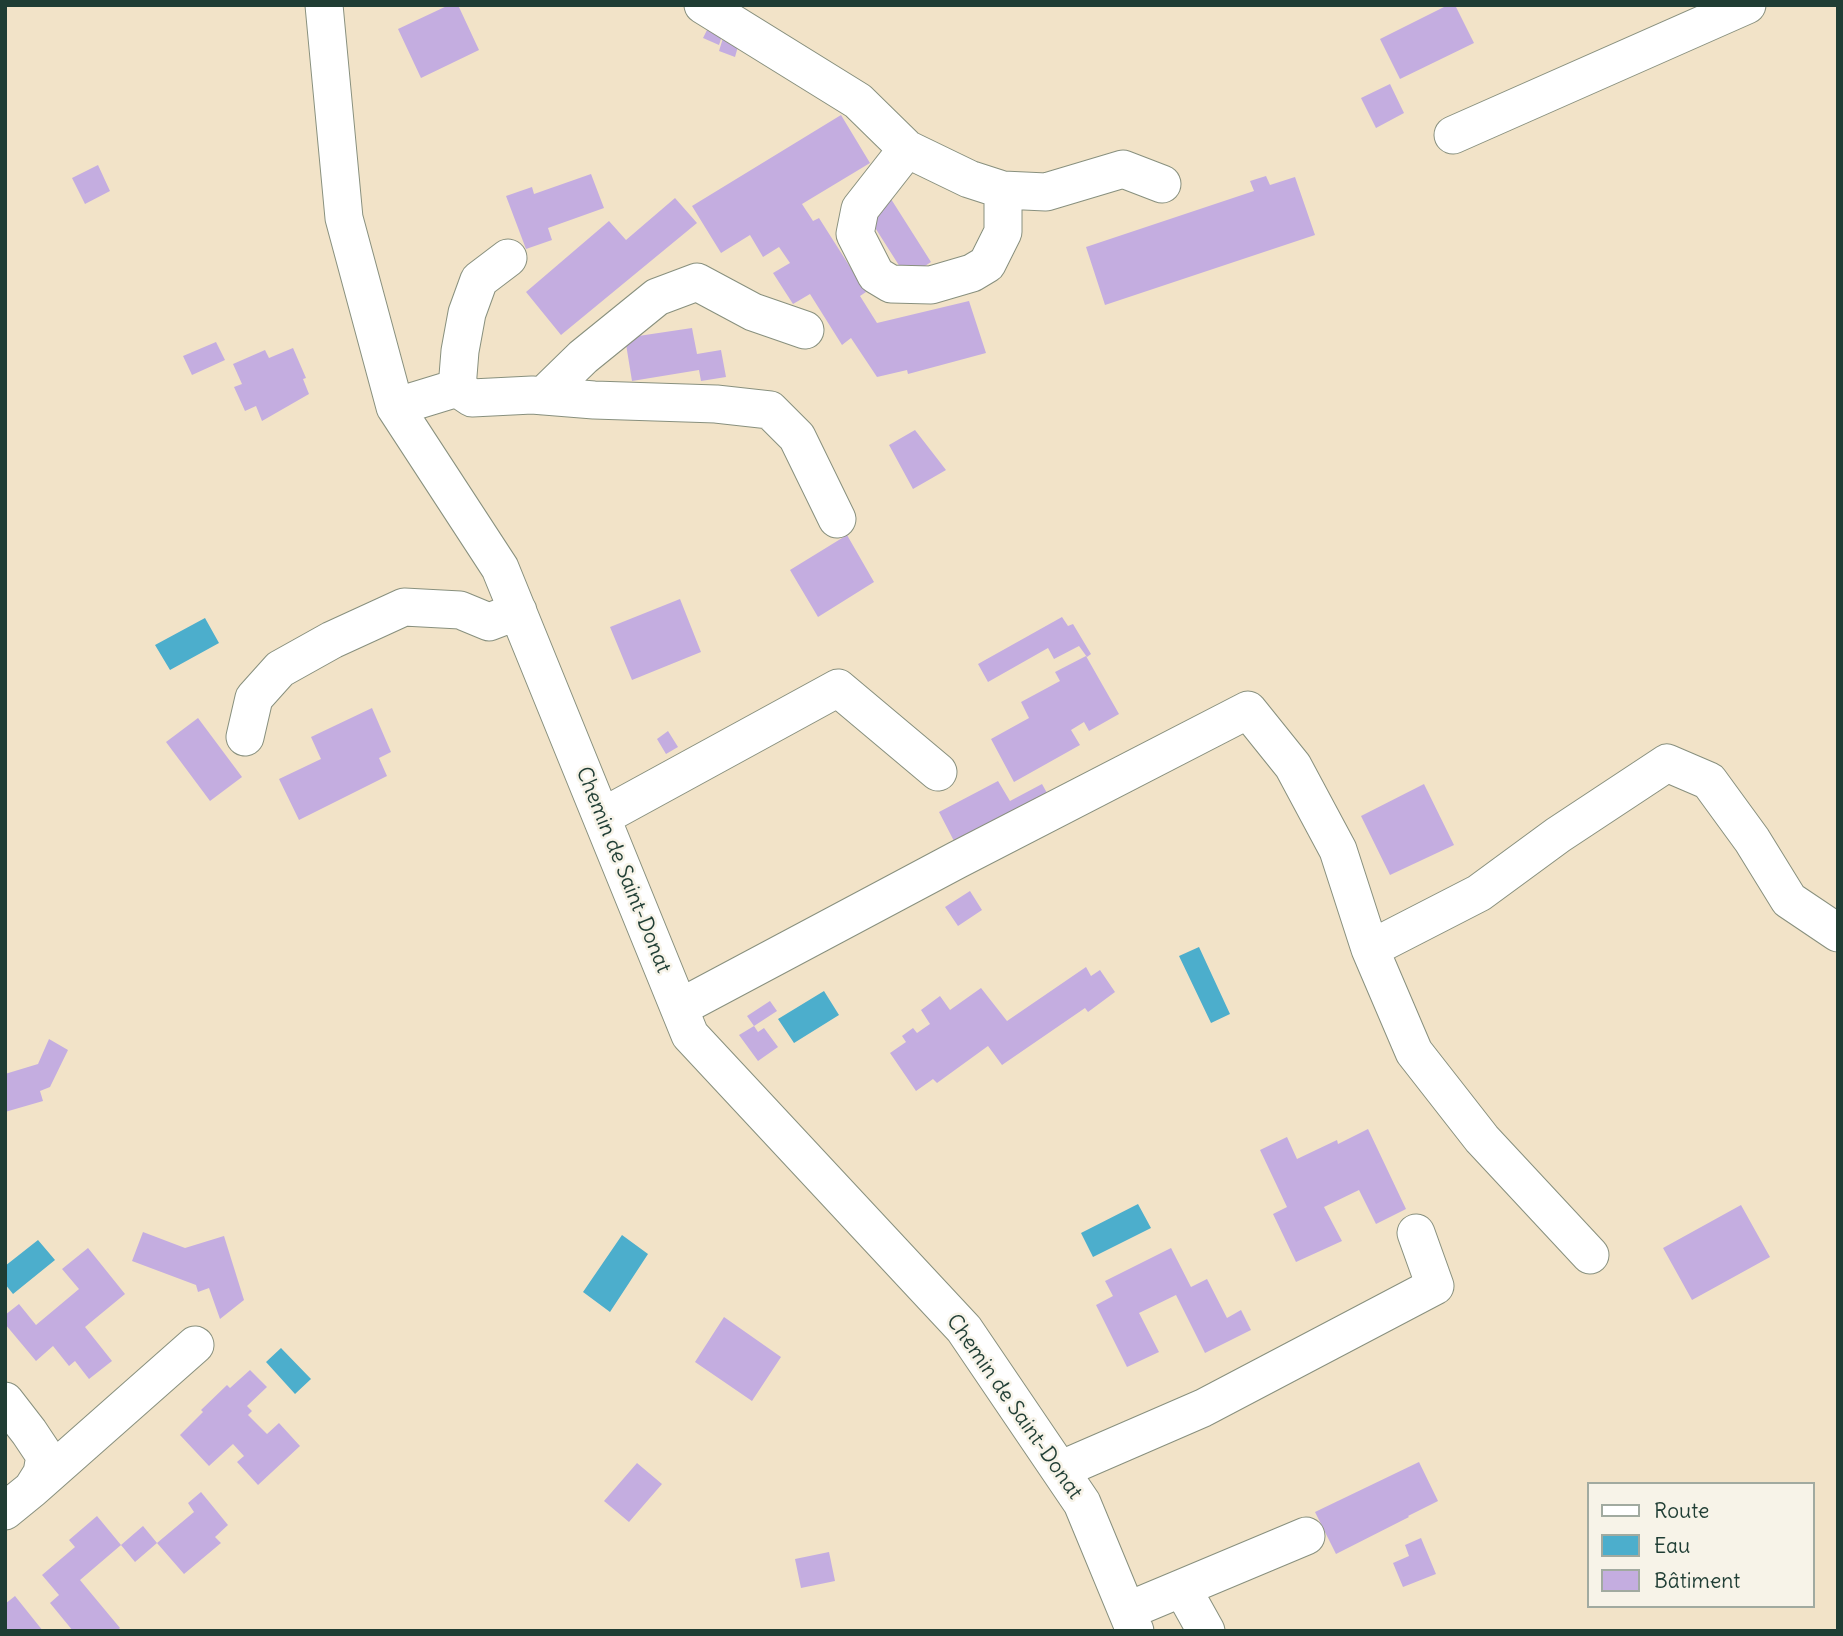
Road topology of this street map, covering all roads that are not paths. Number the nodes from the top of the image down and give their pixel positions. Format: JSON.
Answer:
{"nodes":[{"id":1,"x":324,"y":5,"type":"edge"},
{"id":2,"x":704,"y":5,"type":"edge"},
{"id":3,"x":1747,"y":5,"type":"edge"},
{"id":4,"x":1453,"y":135,"type":"dead end"},
{"id":5,"x":907,"y":149,"type":"junction"},
{"id":6,"x":1162,"y":184,"type":"dead end"},
{"id":7,"x":1003,"y":190,"type":"junction"},
{"id":8,"x":508,"y":258,"type":"dead end"},
{"id":9,"x":805,"y":330,"type":"dead end"},
{"id":10,"x":457,"y":388,"type":"junction"},
{"id":11,"x":543,"y":396,"type":"junction"},
{"id":12,"x":395,"y":407,"type":"junction"},
{"id":13,"x":837,"y":519,"type":"dead end"},
{"id":14,"x":518,"y":611,"type":"junction"},
{"id":15,"x":244,"y":737,"type":"dead end"},
{"id":16,"x":938,"y":772,"type":"dead end"},
{"id":17,"x":602,"y":817,"type":"junction"},
{"id":18,"x":1838,"y":933,"type":"edge"},
{"id":19,"x":1370,"y":949,"type":"junction"},
{"id":20,"x":679,"y":1008,"type":"junction"},
{"id":21,"x":1416,"y":1233,"type":"dead end"},
{"id":22,"x":1590,"y":1255,"type":"dead end"},
{"id":23,"x":195,"y":1345,"type":"dead end"},
{"id":24,"x":5,"y":1401,"type":"edge"},
{"id":25,"x":1060,"y":1470,"type":"junction"},
{"id":26,"x":19,"y":1500,"type":"edge"},
{"id":27,"x":1306,"y":1536,"type":"dead end"},
{"id":28,"x":1182,"y":1588,"type":"junction"},
{"id":29,"x":1131,"y":1621,"type":"edge"},
{"id":30,"x":1206,"y":1631,"type":"edge"}],
"edges":[{"from":1,"to":12,"type":"street","name":"Chemin de Saint-Donat"},
{"from":2,"to":5,"type":"street"},
{"from":3,"to":4,"type":"street"},
{"from":5,"to":7,"type":"street"},
{"from":5,"to":7,"type":"street"},
{"from":6,"to":7,"type":"street"},
{"from":8,"to":10,"type":"street"},
{"from":9,"to":11,"type":"street"},
{"from":10,"to":11,"type":"street"},
{"from":10,"to":12,"type":"street"},
{"from":11,"to":13,"type":"street"},
{"from":12,"to":14,"type":"street","name":"Chemin de Saint-Donat"},
{"from":14,"to":15,"type":"street"},
{"from":14,"to":17,"type":"street","name":"Chemin de Saint-Donat"},
{"from":16,"to":17,"type":"street"},
{"from":17,"to":20,"type":"street","name":"Chemin de Saint-Donat"},
{"from":18,"to":19,"type":"street"},
{"from":19,"to":20,"type":"street"},
{"from":19,"to":22,"type":"street"},
{"from":20,"to":25,"type":"street","name":"Chemin de Saint-Donat"},
{"from":21,"to":25,"type":"street"},
{"from":23,"to":26,"type":"street"},
{"from":24,"to":26,"type":"street"},
{"from":25,"to":29,"type":"street","name":"Chemin de Saint-Donat"},
{"from":27,"to":28,"type":"street"},
{"from":28,"to":29,"type":"street"},
{"from":28,"to":30,"type":"street"}]}
